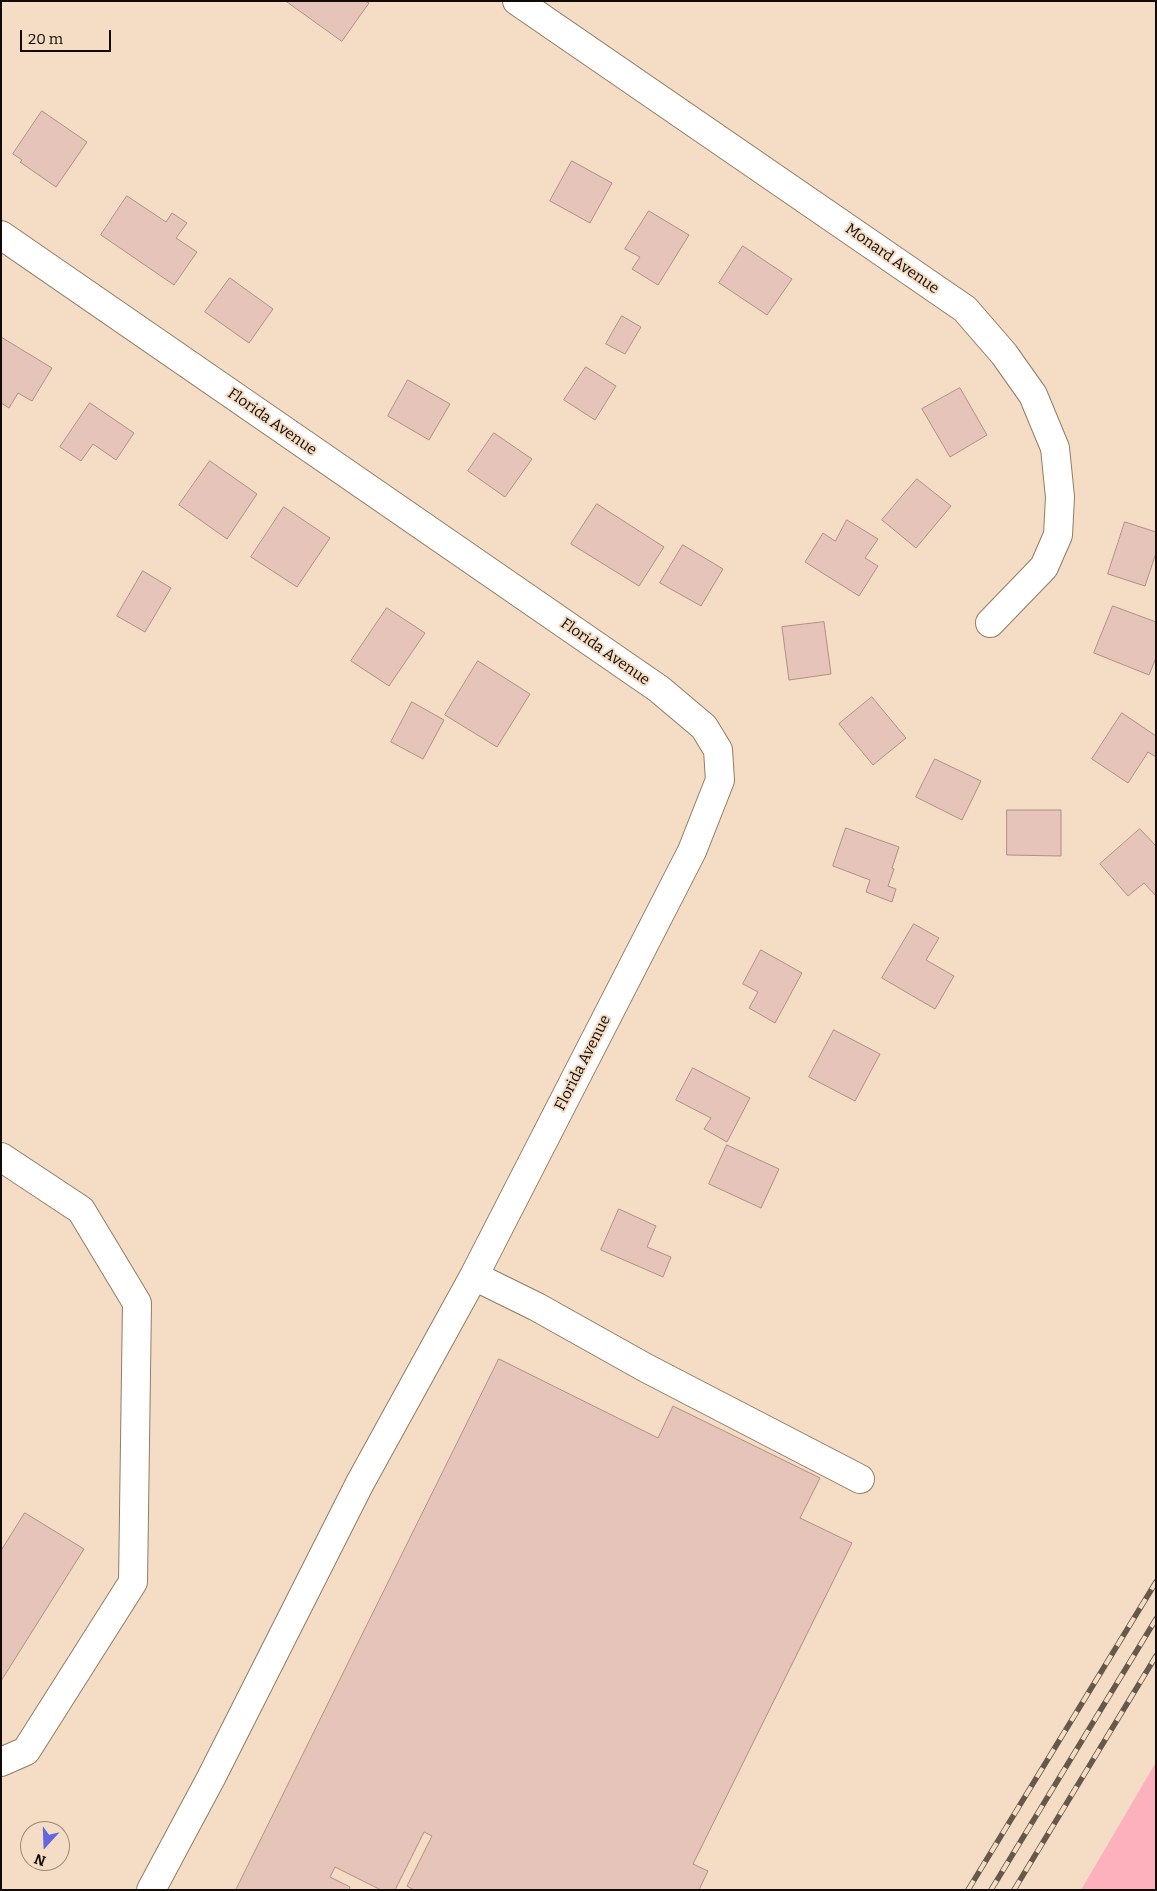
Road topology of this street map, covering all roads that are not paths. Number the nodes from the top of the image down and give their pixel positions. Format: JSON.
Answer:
{"nodes":[{"id":1,"x":517,"y":1,"type":"edge"},
{"id":2,"x":1,"y":235,"type":"edge"},
{"id":3,"x":990,"y":623,"type":"dead end"},
{"id":4,"x":1,"y":1157,"type":"edge"},
{"id":5,"x":474,"y":1276,"type":"junction"},
{"id":6,"x":860,"y":1479,"type":"dead end"},
{"id":7,"x":1,"y":1762,"type":"edge"},
{"id":8,"x":151,"y":1890,"type":"edge"}],
"edges":[{"from":1,"to":3,"type":"street","name":"Monard Avenue"},
{"from":2,"to":5,"type":"street","name":"Florida Avenue"},
{"from":4,"to":7,"type":"street"},
{"from":5,"to":6,"type":"street"},
{"from":5,"to":8,"type":"street","name":"Florida Avenue"}]}
